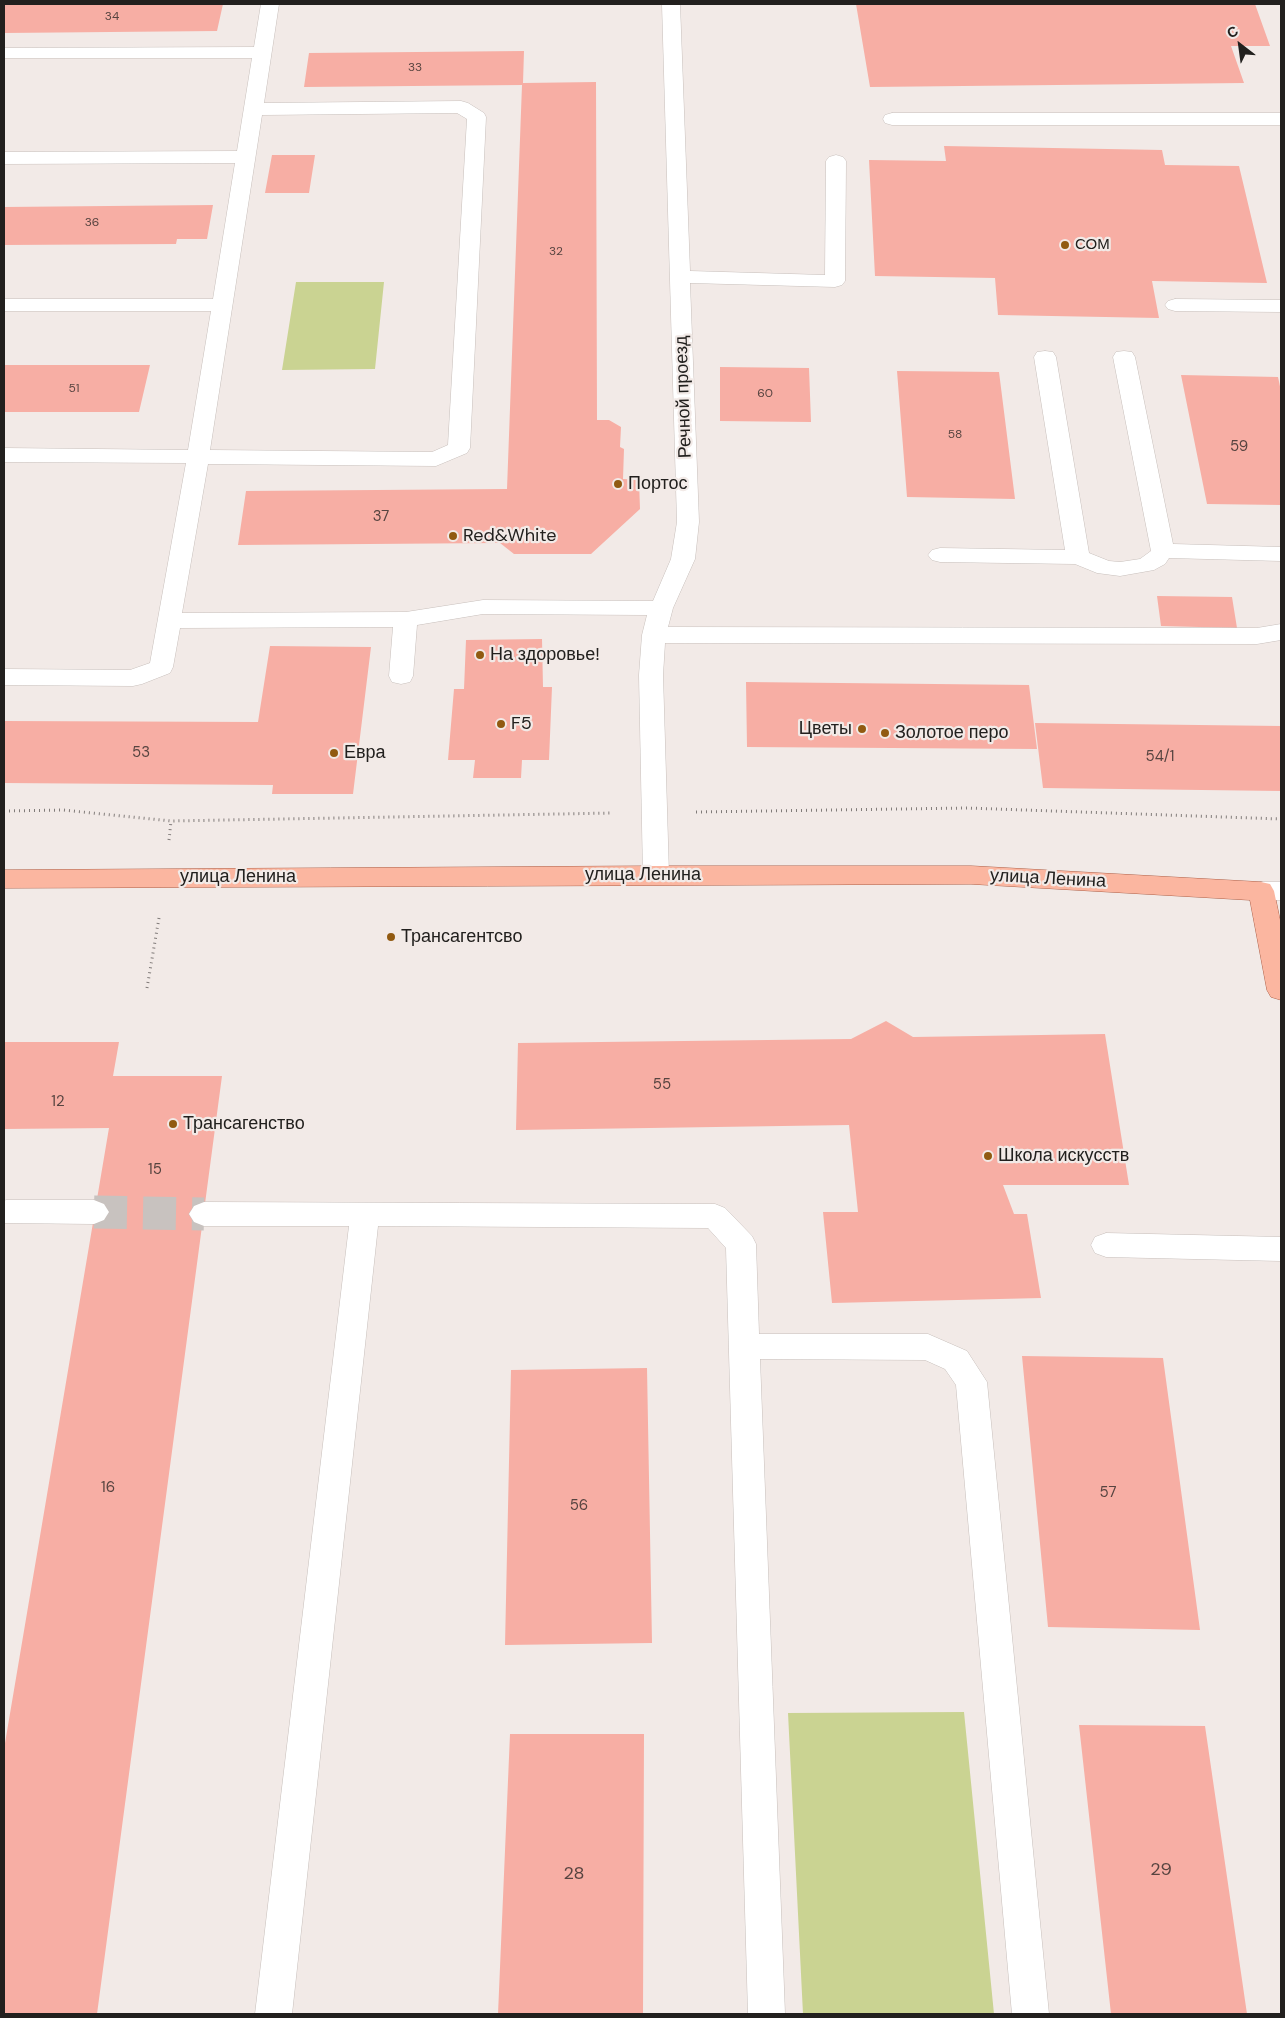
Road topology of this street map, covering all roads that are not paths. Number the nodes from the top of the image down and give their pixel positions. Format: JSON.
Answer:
{"nodes":[{"id":1,"x":270,"y":4,"type":"edge"},
{"id":2,"x":670,"y":4,"type":"edge"},
{"id":3,"x":262,"y":52,"type":"junction"},
{"id":4,"x":4,"y":54,"type":"edge"},
{"id":5,"x":254,"y":109,"type":"junction"},
{"id":6,"x":892,"y":119,"type":"dead end"},
{"id":7,"x":1281,"y":119,"type":"edge"},
{"id":8,"x":246,"y":157,"type":"junction"},
{"id":9,"x":4,"y":158,"type":"edge"},
{"id":10,"x":836,"y":161,"type":"dead end"},
{"id":11,"x":680,"y":276,"type":"junction"},
{"id":12,"x":1176,"y":304,"type":"dead end"},
{"id":13,"x":4,"y":305,"type":"edge"},
{"id":14,"x":222,"y":305,"type":"junction"},
{"id":15,"x":1281,"y":306,"type":"edge"},
{"id":16,"x":1045,"y":357,"type":"dead end"},
{"id":17,"x":1124,"y":357,"type":"dead end"},
{"id":18,"x":4,"y":455,"type":"edge"},
{"id":19,"x":198,"y":457,"type":"junction"},
{"id":20,"x":1163,"y":551,"type":"junction"},
{"id":21,"x":1281,"y":554,"type":"edge"},
{"id":22,"x":940,"y":555,"type":"dead end"},
{"id":23,"x":1078,"y":556,"type":"junction"},
{"id":24,"x":660,"y":608,"type":"junction"},
{"id":25,"x":406,"y":619,"type":"junction"},
{"id":26,"x":170,"y":621,"type":"junction"},
{"id":27,"x":1281,"y":632,"type":"edge"},
{"id":28,"x":654,"y":635,"type":"junction"},
{"id":29,"x":401,"y":676,"type":"dead end"},
{"id":30,"x":4,"y":677,"type":"edge"},
{"id":31,"x":656,"y":874,"type":"junction"},
{"id":32,"x":4,"y":878,"type":"edge"},
{"id":33,"x":1271,"y":891,"type":"edge"},
{"id":34,"x":1281,"y":990,"type":"edge"},
{"id":35,"x":94,"y":1212,"type":"tunnel mouth"},
{"id":36,"x":4,"y":1214,"type":"edge"},
{"id":37,"x":204,"y":1214,"type":"tunnel mouth"},
{"id":38,"x":365,"y":1214,"type":"junction"},
{"id":39,"x":1106,"y":1245,"type":"dead end"},
{"id":40,"x":1281,"y":1249,"type":"edge"},
{"id":41,"x":744,"y":1346,"type":"junction"},
{"id":42,"x":273,"y":2014,"type":"edge"},
{"id":43,"x":766,"y":2014,"type":"edge"},
{"id":44,"x":1031,"y":2014,"type":"edge"}],
"edges":[{"from":1,"to":3,"type":"street"},
{"from":2,"to":11,"type":"street","name":"Речной проезд"},
{"from":3,"to":4,"type":"street"},
{"from":3,"to":5,"type":"street"},
{"from":5,"to":8,"type":"street"},
{"from":5,"to":19,"type":"street"},
{"from":6,"to":7,"type":"street"},
{"from":8,"to":9,"type":"street"},
{"from":8,"to":14,"type":"street"},
{"from":10,"to":11,"type":"street"},
{"from":11,"to":24,"type":"street","name":"Речной проезд"},
{"from":12,"to":15,"type":"street"},
{"from":13,"to":14,"type":"street"},
{"from":14,"to":19,"type":"street"},
{"from":16,"to":23,"type":"street"},
{"from":17,"to":20,"type":"street"},
{"from":18,"to":19,"type":"street"},
{"from":19,"to":26,"type":"street"},
{"from":20,"to":21,"type":"street"},
{"from":20,"to":23,"type":"street"},
{"from":22,"to":23,"type":"street"},
{"from":24,"to":25,"type":"street"},
{"from":24,"to":28,"type":"street","name":"Речной проезд"},
{"from":25,"to":26,"type":"street"},
{"from":25,"to":29,"type":"street"},
{"from":26,"to":30,"type":"street"},
{"from":27,"to":28,"type":"street"},
{"from":28,"to":31,"type":"street","name":"Речной проезд"},
{"from":31,"to":32,"type":"main road","name":"улица Ленина"},
{"from":31,"to":33,"type":"main road","name":"улица Ленина"},
{"from":33,"to":34,"type":"main road"},
{"from":35,"to":36,"type":"street"},
{"from":37,"to":38,"type":"street"},
{"from":38,"to":41,"type":"street"},
{"from":38,"to":42,"type":"street"},
{"from":39,"to":40,"type":"street"},
{"from":41,"to":43,"type":"street"},
{"from":41,"to":44,"type":"street"}]}
